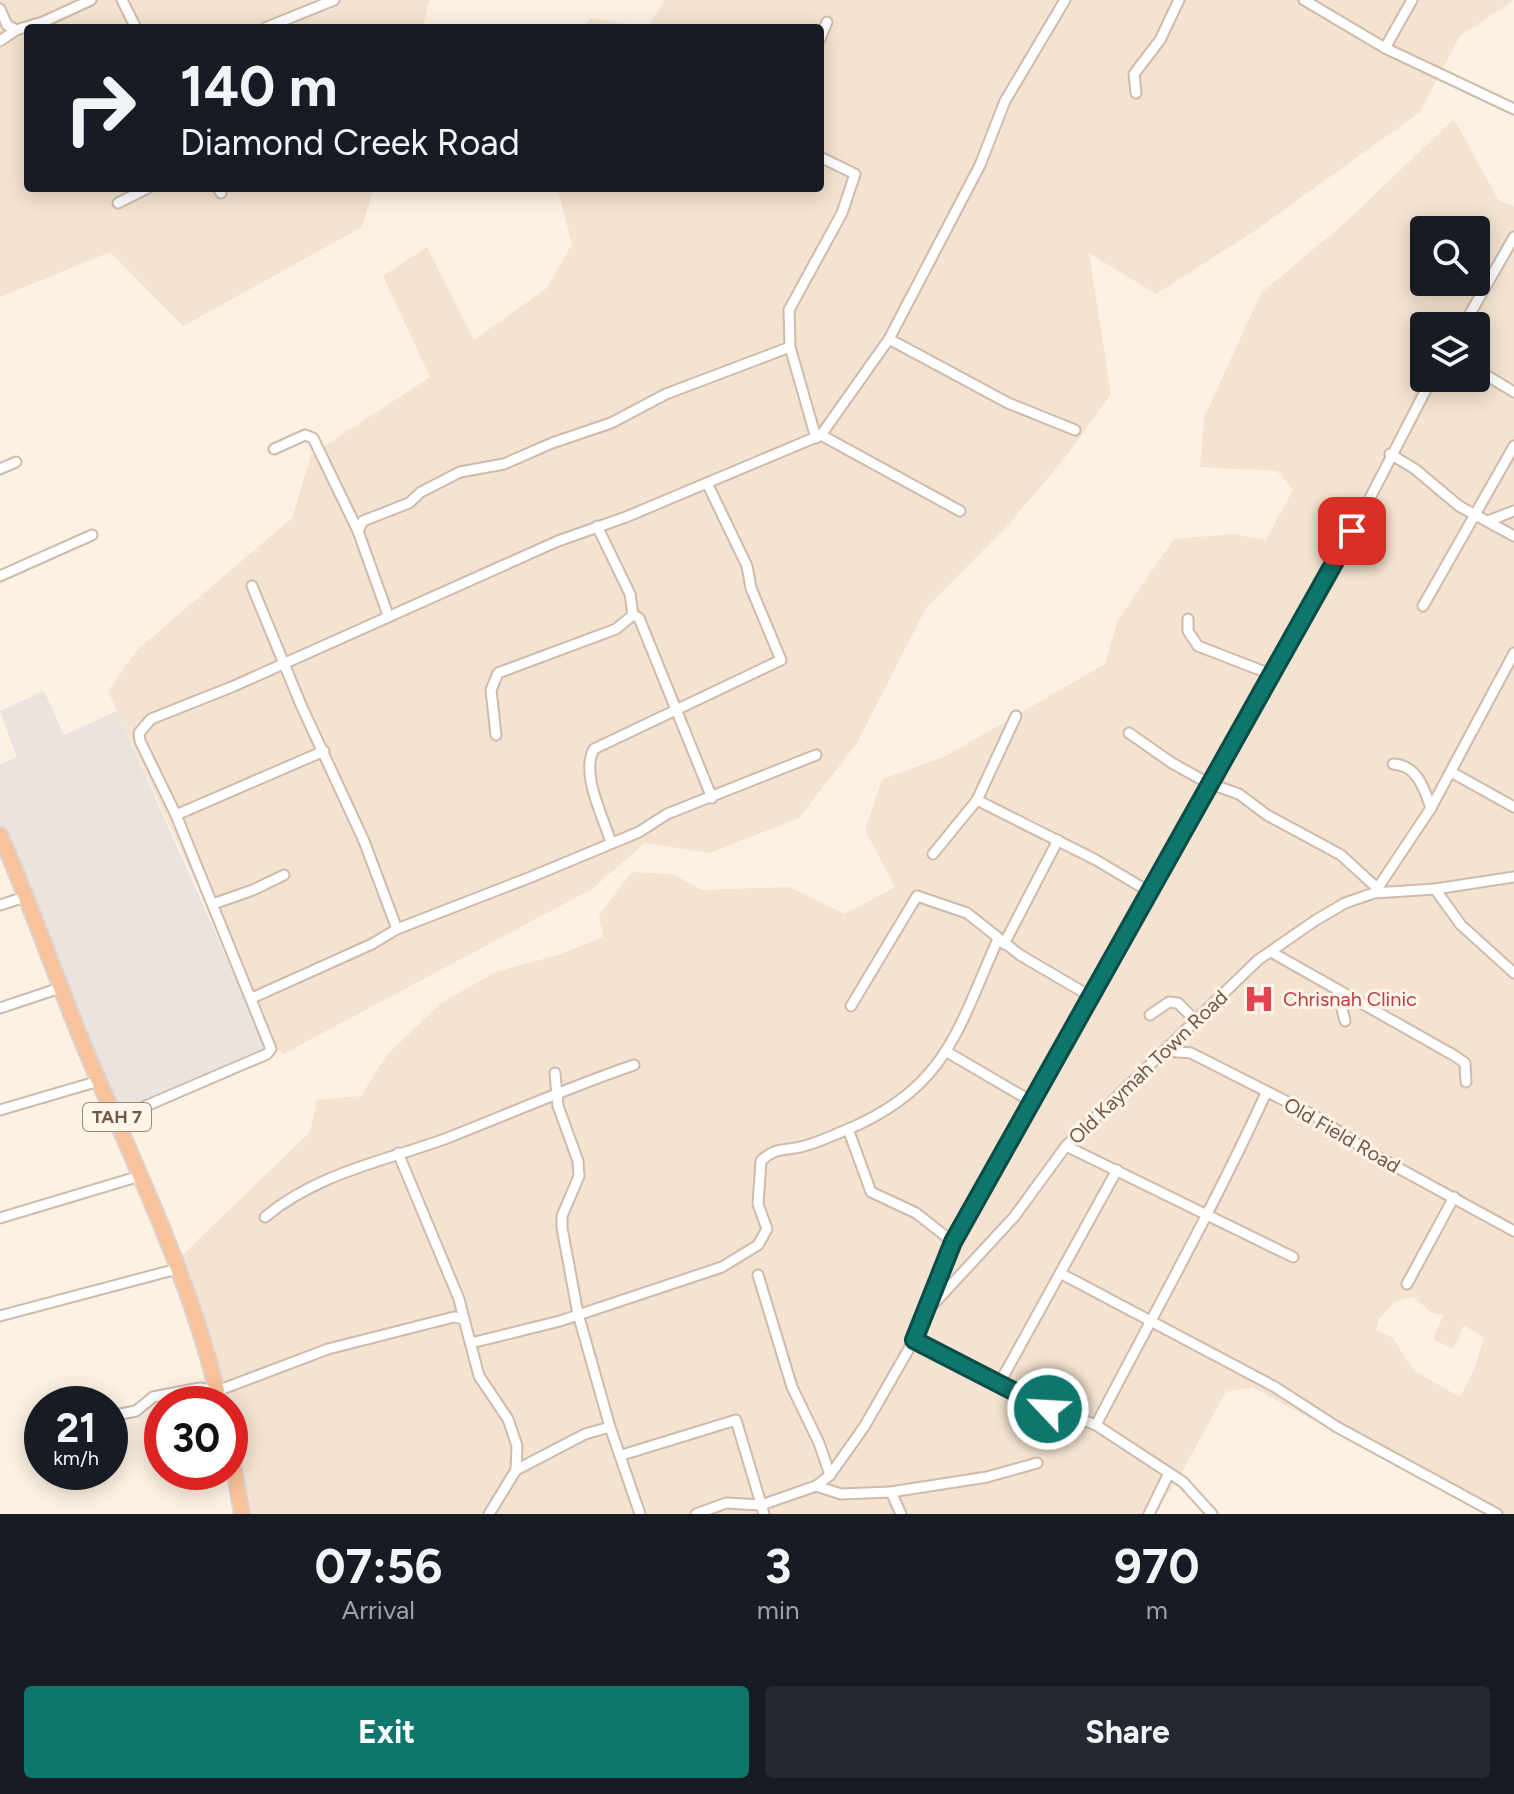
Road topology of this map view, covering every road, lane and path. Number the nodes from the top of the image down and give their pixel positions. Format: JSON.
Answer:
{"nodes":[{"id":1,"x":91,"y":0,"type":"edge"},
{"id":2,"x":122,"y":0,"type":"edge"},
{"id":3,"x":334,"y":0,"type":"edge"},
{"id":4,"x":1065,"y":0,"type":"edge"},
{"id":5,"x":1179,"y":0,"type":"edge"},
{"id":6,"x":1304,"y":0,"type":"edge"},
{"id":7,"x":1412,"y":0,"type":"edge"},
{"id":8,"x":0,"y":9,"type":"edge"},
{"id":9,"x":827,"y":22,"type":"dead end"},
{"id":10,"x":36,"y":24,"type":"edge"},
{"id":11,"x":134,"y":24,"type":"edge"},
{"id":12,"x":275,"y":24,"type":"edge"},
{"id":13,"x":24,"y":28,"type":"edge"},
{"id":14,"x":824,"y":29,"type":"edge"},
{"id":15,"x":16,"y":30,"type":"junction"},
{"id":16,"x":0,"y":41,"type":"edge"},
{"id":17,"x":1385,"y":48,"type":"junction"},
{"id":18,"x":1136,"y":93,"type":"dead end"},
{"id":19,"x":1514,"y":109,"type":"edge"},
{"id":20,"x":824,"y":159,"type":"edge"},
{"id":21,"x":140,"y":192,"type":"edge"},
{"id":22,"x":118,"y":203,"type":"dead end"},
{"id":23,"x":1514,"y":237,"type":"edge"},
{"id":24,"x":1471,"y":312,"type":"edge"},
{"id":25,"x":889,"y":339,"type":"junction"},
{"id":26,"x":790,"y":347,"type":"junction"},
{"id":27,"x":1490,"y":377,"type":"edge"},
{"id":28,"x":1424,"y":392,"type":"edge"},
{"id":29,"x":1514,"y":392,"type":"edge"},
{"id":30,"x":1075,"y":430,"type":"dead end"},
{"id":31,"x":819,"y":436,"type":"junction"},
{"id":32,"x":1514,"y":446,"type":"edge"},
{"id":33,"x":274,"y":449,"type":"dead end"},
{"id":34,"x":1390,"y":454,"type":"junction"},
{"id":35,"x":16,"y":462,"type":"dead end"},
{"id":36,"x":0,"y":469,"type":"edge"},
{"id":37,"x":707,"y":483,"type":"junction"},
{"id":38,"x":960,"y":511,"type":"dead end"},
{"id":39,"x":1514,"y":511,"type":"edge"},
{"id":40,"x":1477,"y":515,"type":"junction"},
{"id":41,"x":1488,"y":521,"type":"junction"},
{"id":42,"x":597,"y":526,"type":"junction"},
{"id":43,"x":358,"y":531,"type":"junction"},
{"id":44,"x":92,"y":535,"type":"dead end"},
{"id":45,"x":1514,"y":536,"type":"edge"},
{"id":46,"x":0,"y":576,"type":"edge"},
{"id":47,"x":252,"y":586,"type":"dead end"},
{"id":48,"x":1423,"y":606,"type":"dead end"},
{"id":49,"x":388,"y":615,"type":"junction"},
{"id":50,"x":633,"y":615,"type":"junction"},
{"id":51,"x":1188,"y":619,"type":"dead end"},
{"id":52,"x":1514,"y":653,"type":"edge"},
{"id":53,"x":284,"y":664,"type":"junction"},
{"id":54,"x":1511,"y":666,"type":"edge"},
{"id":55,"x":1273,"y":675,"type":"junction"},
{"id":56,"x":678,"y":708,"type":"junction"},
{"id":57,"x":1016,"y":716,"type":"dead end"},
{"id":58,"x":1129,"y":733,"type":"dead end"},
{"id":59,"x":496,"y":735,"type":"dead end"},
{"id":60,"x":324,"y":751,"type":"junction"},
{"id":61,"x":816,"y":755,"type":"dead end"},
{"id":62,"x":1393,"y":764,"type":"dead end"},
{"id":63,"x":1451,"y":772,"type":"junction"},
{"id":64,"x":1208,"y":783,"type":"junction"},
{"id":65,"x":712,"y":798,"type":"junction"},
{"id":66,"x":977,"y":800,"type":"junction"},
{"id":67,"x":1514,"y":807,"type":"edge"},
{"id":68,"x":1431,"y":808,"type":"junction"},
{"id":69,"x":176,"y":815,"type":"junction"},
{"id":70,"x":0,"y":835,"type":"edge"},
{"id":71,"x":1058,"y":840,"type":"junction"},
{"id":72,"x":611,"y":843,"type":"junction"},
{"id":73,"x":933,"y":854,"type":"dead end"},
{"id":74,"x":284,"y":875,"type":"dead end"},
{"id":75,"x":1514,"y":877,"type":"edge"},
{"id":76,"x":1435,"y":889,"type":"junction"},
{"id":77,"x":1148,"y":891,"type":"junction"},
{"id":78,"x":1376,"y":891,"type":"junction"},
{"id":79,"x":28,"y":896,"type":"junction"},
{"id":80,"x":213,"y":904,"type":"junction"},
{"id":81,"x":0,"y":905,"type":"edge"},
{"id":82,"x":397,"y":929,"type":"junction"},
{"id":83,"x":1001,"y":942,"type":"junction"},
{"id":84,"x":1271,"y":952,"type":"junction"},
{"id":85,"x":1513,"y":971,"type":"edge"},
{"id":86,"x":60,"y":988,"type":"junction"},
{"id":87,"x":1337,"y":989,"type":"junction"},
{"id":88,"x":1090,"y":996,"type":"junction"},
{"id":89,"x":252,"y":998,"type":"junction"},
{"id":90,"x":851,"y":1006,"type":"dead end"},
{"id":91,"x":0,"y":1008,"type":"edge"},
{"id":92,"x":1150,"y":1015,"type":"dead end"},
{"id":93,"x":1196,"y":1021,"type":"junction"},
{"id":94,"x":1345,"y":1021,"type":"dead end"},
{"id":95,"x":1166,"y":1051,"type":"junction"},
{"id":96,"x":947,"y":1052,"type":"junction"},
{"id":97,"x":634,"y":1065,"type":"dead end"},
{"id":98,"x":555,"y":1073,"type":"dead end"},
{"id":99,"x":99,"y":1081,"type":"junction"},
{"id":100,"x":1466,"y":1082,"type":"dead end"},
{"id":101,"x":1266,"y":1093,"type":"junction"},
{"id":102,"x":556,"y":1096,"type":"junction"},
{"id":103,"x":1031,"y":1101,"type":"junction"},
{"id":104,"x":0,"y":1110,"type":"edge"},
{"id":105,"x":118,"y":1118,"type":"junction"},
{"id":106,"x":848,"y":1129,"type":"junction"},
{"id":107,"x":1066,"y":1146,"type":"junction"},
{"id":108,"x":398,"y":1153,"type":"junction"},
{"id":109,"x":1117,"y":1170,"type":"junction"},
{"id":110,"x":140,"y":1176,"type":"junction"},
{"id":111,"x":1454,"y":1197,"type":"junction"},
{"id":112,"x":1209,"y":1214,"type":"junction"},
{"id":113,"x":265,"y":1217,"type":"dead end"},
{"id":114,"x":0,"y":1218,"type":"edge"},
{"id":115,"x":1514,"y":1231,"type":"edge"},
{"id":116,"x":953,"y":1242,"type":"junction"},
{"id":117,"x":1293,"y":1257,"type":"dead end"},
{"id":118,"x":177,"y":1269,"type":"junction"},
{"id":119,"x":1060,"y":1273,"type":"junction"},
{"id":120,"x":758,"y":1275,"type":"dead end"},
{"id":121,"x":1407,"y":1284,"type":"dead end"},
{"id":122,"x":925,"y":1313,"type":"junction"},
{"id":123,"x":578,"y":1314,"type":"junction"},
{"id":124,"x":0,"y":1316,"type":"edge"},
{"id":125,"x":464,"y":1319,"type":"junction"},
{"id":126,"x":1148,"y":1322,"type":"junction"},
{"id":127,"x":914,"y":1340,"type":"junction"},
{"id":128,"x":471,"y":1343,"type":"junction"},
{"id":129,"x":999,"y":1384,"type":"junction"},
{"id":130,"x":216,"y":1386,"type":"edge"},
{"id":131,"x":244,"y":1386,"type":"edge"},
{"id":132,"x":1096,"y":1425,"type":"junction"},
{"id":133,"x":610,"y":1427,"type":"junction"},
{"id":134,"x":622,"y":1455,"type":"junction"},
{"id":135,"x":1037,"y":1463,"type":"dead end"},
{"id":136,"x":516,"y":1470,"type":"junction"},
{"id":137,"x":1169,"y":1473,"type":"junction"},
{"id":138,"x":830,"y":1475,"type":"junction"},
{"id":139,"x":816,"y":1486,"type":"junction"},
{"id":140,"x":238,"y":1490,"type":"edge"},
{"id":141,"x":891,"y":1492,"type":"junction"},
{"id":142,"x":762,"y":1509,"type":"edge"},
{"id":143,"x":242,"y":1514,"type":"edge"},
{"id":144,"x":489,"y":1514,"type":"edge"},
{"id":145,"x":640,"y":1514,"type":"edge"},
{"id":146,"x":696,"y":1514,"type":"edge"},
{"id":147,"x":901,"y":1514,"type":"edge"},
{"id":148,"x":1149,"y":1514,"type":"edge"},
{"id":149,"x":1212,"y":1514,"type":"edge"},
{"id":150,"x":1497,"y":1514,"type":"edge"}],
"edges":[{"from":1,"to":10,"type":"street"},
{"from":2,"to":11,"type":"street"},
{"from":3,"to":12,"type":"street"},
{"from":4,"to":25,"type":"street"},
{"from":5,"to":18,"type":"street"},
{"from":6,"to":17,"type":"street"},
{"from":7,"to":17,"type":"street"},
{"from":8,"to":15,"type":"street"},
{"from":9,"to":14,"type":"street"},
{"from":13,"to":15,"type":"street"},
{"from":15,"to":16,"type":"street"},
{"from":17,"to":19,"type":"street"},
{"from":20,"to":26,"type":"street"},
{"from":21,"to":22,"type":"street"},
{"from":23,"to":24,"type":"street"},
{"from":25,"to":30,"type":"street"},
{"from":25,"to":31,"type":"street"},
{"from":26,"to":31,"type":"street"},
{"from":26,"to":43,"type":"street"},
{"from":27,"to":29,"type":"street"},
{"from":28,"to":34,"type":"street"},
{"from":31,"to":37,"type":"street"},
{"from":31,"to":38,"type":"street"},
{"from":32,"to":40,"type":"street"},
{"from":33,"to":43,"type":"street"},
{"from":34,"to":40,"type":"street"},
{"from":34,"to":55,"type":"street"},
{"from":35,"to":36,"type":"street"},
{"from":37,"to":42,"type":"street"},
{"from":37,"to":56,"type":"street"},
{"from":39,"to":41,"type":"street"},
{"from":40,"to":41,"type":"street"},
{"from":40,"to":48,"type":"street"},
{"from":41,"to":45,"type":"street"},
{"from":42,"to":49,"type":"street"},
{"from":42,"to":50,"type":"street"},
{"from":43,"to":49,"type":"street"},
{"from":44,"to":46,"type":"street"},
{"from":47,"to":53,"type":"street"},
{"from":49,"to":53,"type":"street"},
{"from":50,"to":56,"type":"street"},
{"from":50,"to":59,"type":"street"},
{"from":51,"to":55,"type":"street"},
{"from":52,"to":54,"type":"street"},
{"from":53,"to":60,"type":"street"},
{"from":53,"to":69,"type":"street"},
{"from":54,"to":63,"type":"street"},
{"from":55,"to":64,"type":"street"},
{"from":56,"to":65,"type":"street"},
{"from":56,"to":72,"type":"street"},
{"from":57,"to":66,"type":"street"},
{"from":58,"to":64,"type":"street"},
{"from":60,"to":69,"type":"street"},
{"from":60,"to":82,"type":"street"},
{"from":61,"to":65,"type":"street"},
{"from":62,"to":68,"type":"street"},
{"from":63,"to":67,"type":"street"},
{"from":63,"to":68,"type":"street"},
{"from":64,"to":77,"type":"street"},
{"from":64,"to":78,"type":"street"},
{"from":65,"to":72,"type":"street"},
{"from":66,"to":71,"type":"street"},
{"from":66,"to":73,"type":"street"},
{"from":68,"to":78,"type":"street"},
{"from":69,"to":80,"type":"street"},
{"from":70,"to":79,"type":"highway","number":"TAH 7"},
{"from":71,"to":77,"type":"street"},
{"from":71,"to":83,"type":"street"},
{"from":72,"to":82,"type":"street"},
{"from":74,"to":80,"type":"street"},
{"from":75,"to":76,"type":"street","name":"Old Kaymah Town Road"},
{"from":76,"to":78,"type":"street","name":"Old Kaymah Town Road"},
{"from":76,"to":85,"type":"street"},
{"from":77,"to":88,"type":"street"},
{"from":78,"to":84,"type":"street","name":"Old Kaymah Town Road"},
{"from":79,"to":81,"type":"street"},
{"from":79,"to":86,"type":"highway","number":"TAH 7"},
{"from":80,"to":89,"type":"street"},
{"from":82,"to":89,"type":"street"},
{"from":83,"to":88,"type":"street"},
{"from":83,"to":90,"type":"street"},
{"from":83,"to":96,"type":"street"},
{"from":84,"to":87,"type":"street"},
{"from":84,"to":93,"type":"street","name":"Old Kaymah Town Road"},
{"from":86,"to":91,"type":"street"},
{"from":86,"to":99,"type":"highway","number":"TAH 7"},
{"from":87,"to":94,"type":"street"},
{"from":87,"to":100,"type":"street"},
{"from":88,"to":103,"type":"street"},
{"from":89,"to":105,"type":"street"},
{"from":92,"to":93,"type":"street"},
{"from":93,"to":95,"type":"street","name":"Old Kaymah Town Road"},
{"from":95,"to":101,"type":"street","name":"Old Field Road"},
{"from":95,"to":107,"type":"street","name":"Old Kaymah Town Road"},
{"from":96,"to":103,"type":"street"},
{"from":96,"to":106,"type":"street"},
{"from":97,"to":102,"type":"street"},
{"from":98,"to":102,"type":"street"},
{"from":99,"to":104,"type":"street"},
{"from":99,"to":105,"type":"highway","number":"TAH 7"},
{"from":101,"to":111,"type":"street","name":"Old Field Road"},
{"from":101,"to":112,"type":"street"},
{"from":102,"to":108,"type":"street"},
{"from":102,"to":123,"type":"street"},
{"from":103,"to":116,"type":"street"},
{"from":105,"to":110,"type":"highway","number":"TAH 7"},
{"from":106,"to":116,"type":"street"},
{"from":106,"to":123,"type":"street"},
{"from":107,"to":109,"type":"street"},
{"from":107,"to":122,"type":"street","name":"Old Kaymah Town Road"},
{"from":108,"to":113,"type":"street"},
{"from":108,"to":125,"type":"street"},
{"from":109,"to":112,"type":"street"},
{"from":109,"to":119,"type":"street"},
{"from":110,"to":114,"type":"street"},
{"from":110,"to":118,"type":"highway","number":"TAH 7"},
{"from":111,"to":115,"type":"street","name":"Old Field Road"},
{"from":111,"to":121,"type":"street"},
{"from":112,"to":117,"type":"street"},
{"from":112,"to":126,"type":"street"},
{"from":116,"to":122,"type":"street"},
{"from":118,"to":124,"type":"street"},
{"from":118,"to":130,"type":"highway","number":"TAH 7"},
{"from":119,"to":126,"type":"street"},
{"from":119,"to":129,"type":"street"},
{"from":120,"to":138,"type":"street"},
{"from":122,"to":127,"type":"street"},
{"from":123,"to":128,"type":"street"},
{"from":123,"to":133,"type":"street"},
{"from":125,"to":128,"type":"street"},
{"from":125,"to":131,"type":"street"},
{"from":126,"to":132,"type":"street"},
{"from":126,"to":150,"type":"street"},
{"from":127,"to":129,"type":"street"},
{"from":127,"to":138,"type":"street"},
{"from":128,"to":136,"type":"street"},
{"from":129,"to":132,"type":"street"},
{"from":132,"to":137,"type":"street"},
{"from":133,"to":134,"type":"street"},
{"from":133,"to":136,"type":"street"},
{"from":134,"to":142,"type":"street"},
{"from":134,"to":145,"type":"street"},
{"from":135,"to":141,"type":"street"},
{"from":136,"to":144,"type":"street"},
{"from":137,"to":148,"type":"street"},
{"from":137,"to":149,"type":"street"},
{"from":138,"to":139,"type":"street"},
{"from":139,"to":141,"type":"street"},
{"from":139,"to":142,"type":"street"},
{"from":140,"to":143,"type":"highway"},
{"from":141,"to":147,"type":"street"},
{"from":142,"to":146,"type":"street"}]}
